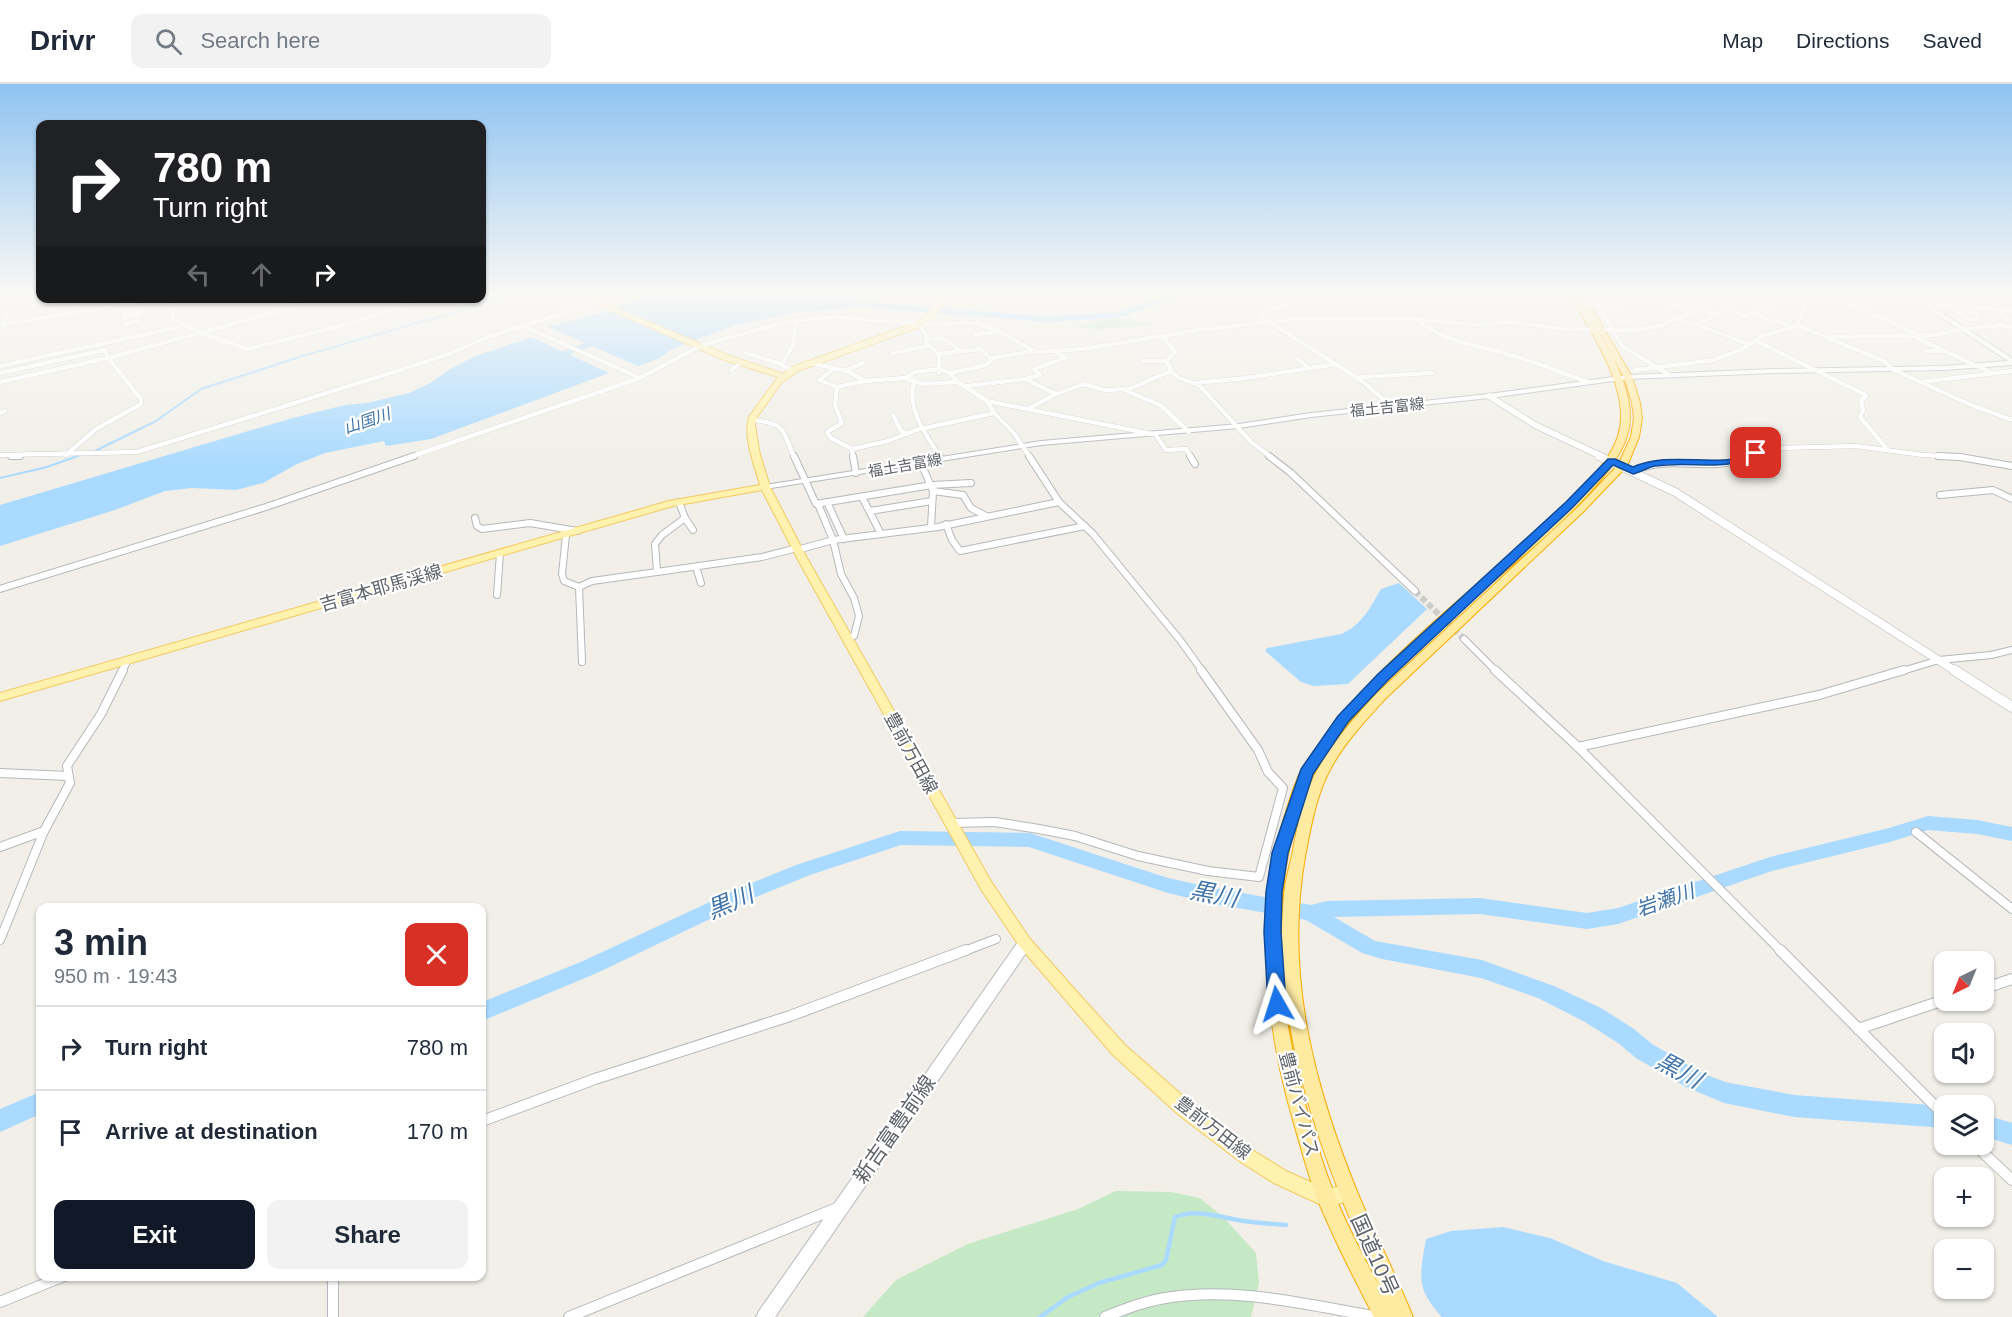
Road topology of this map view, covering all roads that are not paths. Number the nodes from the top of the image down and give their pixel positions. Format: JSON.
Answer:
{"nodes":[{"id":1,"x":87,"y":350,"type":"edge"},
{"id":2,"x":137,"y":350,"type":"edge"},
{"id":3,"x":457,"y":350,"type":"edge"},
{"id":4,"x":578,"y":350,"type":"edge"},
{"id":5,"x":692,"y":350,"type":"edge"},
{"id":6,"x":708,"y":350,"type":"edge"},
{"id":7,"x":791,"y":350,"type":"edge"},
{"id":8,"x":848,"y":350,"type":"edge"},
{"id":9,"x":911,"y":350,"type":"edge"},
{"id":10,"x":934,"y":350,"type":"edge"},
{"id":11,"x":975,"y":350,"type":"edge"},
{"id":12,"x":982,"y":350,"type":"edge"},
{"id":13,"x":1065,"y":350,"type":"edge"},
{"id":14,"x":1173,"y":350,"type":"edge"},
{"id":15,"x":1311,"y":350,"type":"edge"},
{"id":16,"x":1490,"y":350,"type":"edge"},
{"id":17,"x":1609,"y":350,"type":"edge"},
{"id":18,"x":1617,"y":350,"type":"edge"},
{"id":19,"x":1628,"y":350,"type":"edge"},
{"id":20,"x":1737,"y":350,"type":"edge"},
{"id":21,"x":1774,"y":350,"type":"edge"},
{"id":22,"x":1858,"y":350,"type":"edge"},
{"id":23,"x":1942,"y":350,"type":"edge"},
{"id":24,"x":1993,"y":350,"type":"edge"},
{"id":25,"x":959,"y":351,"type":"joint"},
{"id":26,"x":1035,"y":351,"type":"joint"},
{"id":27,"x":1054,"y":351,"type":"junction"},
{"id":28,"x":1925,"y":351,"type":"dead end"},
{"id":29,"x":1945,"y":351,"type":"junction"},
{"id":30,"x":745,"y":353,"type":"dead end"},
{"id":31,"x":892,"y":353,"type":"dead end"},
{"id":32,"x":938,"y":354,"type":"junction"},
{"id":33,"x":56,"y":357,"type":"junction"},
{"id":34,"x":108,"y":358,"type":"junction"},
{"id":35,"x":1298,"y":359,"type":"dead end"},
{"id":36,"x":992,"y":360,"type":"junction"},
{"id":37,"x":1143,"y":361,"type":"dead end"},
{"id":38,"x":1167,"y":361,"type":"junction"},
{"id":39,"x":2012,"y":362,"type":"edge"},
{"id":40,"x":741,"y":363,"type":"junction"},
{"id":41,"x":810,"y":363,"type":"junction"},
{"id":42,"x":863,"y":363,"type":"dead end"},
{"id":43,"x":782,"y":364,"type":"junction"},
{"id":44,"x":1339,"y":364,"type":"junction"},
{"id":45,"x":1,"y":365,"type":"edge"},
{"id":46,"x":1978,"y":366,"type":"junction"},
{"id":47,"x":1659,"y":367,"type":"junction"},
{"id":48,"x":835,"y":368,"type":"junction"},
{"id":49,"x":1247,"y":368,"type":"dead end"},
{"id":50,"x":1309,"y":368,"type":"junction"},
{"id":51,"x":939,"y":369,"type":"junction"},
{"id":52,"x":1893,"y":369,"type":"junction"},
{"id":53,"x":731,"y":370,"type":"dead end"},
{"id":54,"x":792,"y":370,"type":"junction"},
{"id":55,"x":1816,"y":370,"type":"junction"},
{"id":56,"x":844,"y":371,"type":"junction"},
{"id":57,"x":1171,"y":371,"type":"junction"},
{"id":58,"x":2012,"y":371,"type":"edge"},
{"id":59,"x":3,"y":372,"type":"edge"},
{"id":60,"x":1432,"y":373,"type":"dead end"},
{"id":61,"x":1632,"y":373,"type":"junction"},
{"id":62,"x":951,"y":374,"type":"junction"},
{"id":63,"x":1668,"y":374,"type":"junction"},
{"id":64,"x":1993,"y":374,"type":"junction"},
{"id":65,"x":783,"y":376,"type":"junction"},
{"id":66,"x":1254,"y":376,"type":"junction"},
{"id":67,"x":638,"y":377,"type":"junction"},
{"id":68,"x":1360,"y":377,"type":"junction"},
{"id":69,"x":905,"y":378,"type":"junction"},
{"id":70,"x":1025,"y":379,"type":"junction"},
{"id":71,"x":1616,"y":379,"type":"junction"},
{"id":72,"x":865,"y":381,"type":"junction"},
{"id":73,"x":0,"y":382,"type":"edge"},
{"id":74,"x":914,"y":382,"type":"junction"},
{"id":75,"x":958,"y":382,"type":"junction"},
{"id":76,"x":1588,"y":382,"type":"junction"},
{"id":77,"x":1919,"y":382,"type":"junction"},
{"id":78,"x":1194,"y":383,"type":"junction"},
{"id":79,"x":967,"y":386,"type":"junction"},
{"id":80,"x":837,"y":387,"type":"junction"},
{"id":81,"x":1122,"y":389,"type":"junction"},
{"id":82,"x":1056,"y":394,"type":"junction"},
{"id":83,"x":1489,"y":396,"type":"junction"},
{"id":84,"x":987,"y":401,"type":"junction"},
{"id":85,"x":1392,"y":407,"type":"junction"},
{"id":86,"x":1028,"y":409,"type":"junction"},
{"id":87,"x":994,"y":413,"type":"junction"},
{"id":88,"x":893,"y":415,"type":"dead end"},
{"id":89,"x":753,"y":420,"type":"junction"},
{"id":90,"x":2012,"y":420,"type":"edge"},
{"id":91,"x":1239,"y":426,"type":"junction"},
{"id":92,"x":924,"y":429,"type":"junction"},
{"id":93,"x":1189,"y":432,"type":"junction"},
{"id":94,"x":907,"y":434,"type":"junction"},
{"id":95,"x":1154,"y":434,"type":"junction"},
{"id":96,"x":1021,"y":446,"type":"junction"},
{"id":97,"x":1887,"y":448,"type":"junction"},
{"id":98,"x":852,"y":449,"type":"junction"},
{"id":99,"x":0,"y":455,"type":"edge"},
{"id":100,"x":66,"y":455,"type":"junction"},
{"id":101,"x":941,"y":459,"type":"junction"},
{"id":102,"x":921,"y":463,"type":"junction"},
{"id":103,"x":1617,"y":463,"type":"junction"},
{"id":104,"x":1194,"y":464,"type":"dead end"},
{"id":105,"x":2012,"y":466,"type":"edge"},
{"id":106,"x":1633,"y":471,"type":"junction"},
{"id":107,"x":856,"y":473,"type":"junction"},
{"id":108,"x":807,"y":480,"type":"junction"},
{"id":109,"x":971,"y":483,"type":"dead end"},
{"id":110,"x":765,"y":487,"type":"junction"},
{"id":111,"x":932,"y":488,"type":"junction"},
{"id":112,"x":1940,"y":495,"type":"dead end"},
{"id":113,"x":862,"y":497,"type":"junction"},
{"id":114,"x":2012,"y":499,"type":"edge"},
{"id":115,"x":932,"y":501,"type":"junction"},
{"id":116,"x":679,"y":502,"type":"junction"},
{"id":117,"x":827,"y":502,"type":"junction"},
{"id":118,"x":1059,"y":502,"type":"junction"},
{"id":119,"x":818,"y":504,"type":"junction"},
{"id":120,"x":870,"y":511,"type":"junction"},
{"id":121,"x":986,"y":516,"type":"junction"},
{"id":122,"x":475,"y":518,"type":"dead end"},
{"id":123,"x":685,"y":518,"type":"junction"},
{"id":124,"x":946,"y":525,"type":"junction"},
{"id":125,"x":1085,"y":526,"type":"junction"},
{"id":126,"x":931,"y":527,"type":"junction"},
{"id":127,"x":693,"y":530,"type":"dead end"},
{"id":128,"x":572,"y":533,"type":"junction"},
{"id":129,"x":881,"y":534,"type":"junction"},
{"id":130,"x":844,"y":539,"type":"junction"},
{"id":131,"x":832,"y":540,"type":"junction"},
{"id":132,"x":797,"y":549,"type":"junction"},
{"id":133,"x":500,"y":553,"type":"junction"},
{"id":134,"x":696,"y":567,"type":"junction"},
{"id":135,"x":657,"y":572,"type":"junction"},
{"id":136,"x":700,"y":583,"type":"dead end"},
{"id":137,"x":579,"y":587,"type":"junction"},
{"id":138,"x":0,"y":589,"type":"edge"},
{"id":139,"x":1415,"y":591,"type":"tunnel mouth"},
{"id":140,"x":497,"y":594,"type":"dead end"},
{"id":141,"x":848,"y":638,"type":"junction"},
{"id":142,"x":1464,"y":639,"type":"tunnel mouth"},
{"id":143,"x":2012,"y":650,"type":"edge"},
{"id":144,"x":1939,"y":660,"type":"junction"},
{"id":145,"x":127,"y":662,"type":"junction"},
{"id":146,"x":582,"y":662,"type":"dead end"},
{"id":147,"x":0,"y":697,"type":"edge"},
{"id":148,"x":2012,"y":707,"type":"edge"},
{"id":149,"x":1578,"y":747,"type":"junction"},
{"id":150,"x":0,"y":773,"type":"edge"},
{"id":151,"x":68,"y":776,"type":"junction"},
{"id":152,"x":952,"y":825,"type":"junction"},
{"id":153,"x":44,"y":831,"type":"junction"},
{"id":154,"x":1916,"y":832,"type":"dead end"},
{"id":155,"x":0,"y":847,"type":"edge"},
{"id":156,"x":2012,"y":909,"type":"edge"},
{"id":157,"x":1281,"y":933,"type":"junction"},
{"id":158,"x":996,"y":939,"type":"dead end"},
{"id":159,"x":0,"y":940,"type":"edge"},
{"id":160,"x":1025,"y":943,"type":"junction"},
{"id":161,"x":2012,"y":979,"type":"edge"},
{"id":162,"x":1994,"y":985,"type":"edge"},
{"id":163,"x":1934,"y":1003,"type":"edge"},
{"id":164,"x":1858,"y":1029,"type":"junction"},
{"id":165,"x":1934,"y":1105,"type":"edge"},
{"id":166,"x":486,"y":1119,"type":"edge"},
{"id":167,"x":1986,"y":1155,"type":"edge"},
{"id":168,"x":2012,"y":1180,"type":"edge"},
{"id":169,"x":1347,"y":1194,"type":"junction"},
{"id":170,"x":1326,"y":1198,"type":"junction"},
{"id":171,"x":841,"y":1206,"type":"junction"},
{"id":172,"x":52,"y":1281,"type":"edge"},
{"id":173,"x":333,"y":1281,"type":"edge"},
{"id":174,"x":0,"y":1302,"type":"edge"},
{"id":175,"x":333,"y":1317,"type":"edge"},
{"id":176,"x":569,"y":1317,"type":"edge"},
{"id":177,"x":765,"y":1317,"type":"edge"},
{"id":178,"x":1105,"y":1317,"type":"edge"},
{"id":179,"x":1379,"y":1317,"type":"edge"},
{"id":180,"x":1385,"y":1317,"type":"edge"},
{"id":181,"x":1403,"y":1317,"type":"edge"}],
"edges":[{"from":1,"to":33,"type":"street"},
{"from":2,"to":34,"type":"street"},
{"from":3,"to":100,"type":"street"},
{"from":4,"to":67,"type":"street"},
{"from":5,"to":67,"type":"street"},
{"from":6,"to":40,"type":"main road"},
{"from":7,"to":43,"type":"street"},
{"from":8,"to":41,"type":"main road"},
{"from":9,"to":31,"type":"street"},
{"from":10,"to":32,"type":"street"},
{"from":11,"to":25,"type":"street"},
{"from":12,"to":36,"type":"street"},
{"from":13,"to":27,"type":"street"},
{"from":14,"to":38,"type":"street"},
{"from":15,"to":44,"type":"street"},
{"from":16,"to":76,"type":"street"},
{"from":17,"to":71,"type":"highway","name":"豊前バイパス"},
{"from":18,"to":61,"type":"highway","name":"豊前バイパス"},
{"from":19,"to":47,"type":"street"},
{"from":20,"to":47,"type":"street"},
{"from":21,"to":55,"type":"street"},
{"from":22,"to":52,"type":"street"},
{"from":23,"to":29,"type":"street"},
{"from":24,"to":39,"type":"main road"},
{"from":25,"to":32,"type":"street"},
{"from":26,"to":27,"type":"street"},
{"from":26,"to":36,"type":"street"},
{"from":27,"to":70,"type":"street"},
{"from":28,"to":29,"type":"street"},
{"from":29,"to":46,"type":"street"},
{"from":30,"to":43,"type":"street"},
{"from":32,"to":51,"type":"street"},
{"from":33,"to":34,"type":"street"},
{"from":33,"to":45,"type":"street"},
{"from":33,"to":59,"type":"street"},
{"from":34,"to":73,"type":"street"},
{"from":34,"to":100,"type":"street"},
{"from":35,"to":50,"type":"street"},
{"from":36,"to":62,"type":"street"},
{"from":37,"to":38,"type":"street"},
{"from":38,"to":57,"type":"street"},
{"from":39,"to":46,"type":"main road","name":"福土吉富線"},
{"from":40,"to":53,"type":"street"},
{"from":40,"to":65,"type":"main road"},
{"from":41,"to":48,"type":"street"},
{"from":41,"to":54,"type":"main road"},
{"from":42,"to":56,"type":"street"},
{"from":43,"to":54,"type":"street"},
{"from":44,"to":50,"type":"street"},
{"from":44,"to":68,"type":"street"},
{"from":45,"to":59,"type":"street"},
{"from":46,"to":52,"type":"main road","name":"福土吉富線"},
{"from":46,"to":64,"type":"street"},
{"from":47,"to":61,"type":"street"},
{"from":47,"to":63,"type":"street"},
{"from":48,"to":56,"type":"street"},
{"from":48,"to":80,"type":"street"},
{"from":49,"to":66,"type":"street"},
{"from":50,"to":66,"type":"street"},
{"from":51,"to":62,"type":"street"},
{"from":51,"to":69,"type":"street"},
{"from":52,"to":55,"type":"main road","name":"福土吉富線"},
{"from":52,"to":77,"type":"street"},
{"from":54,"to":65,"type":"main road"},
{"from":55,"to":63,"type":"main road","name":"福土吉富線"},
{"from":55,"to":97,"type":"street"},
{"from":56,"to":72,"type":"street"},
{"from":57,"to":78,"type":"street"},
{"from":57,"to":81,"type":"street"},
{"from":58,"to":64,"type":"street"},
{"from":60,"to":68,"type":"street"},
{"from":61,"to":63,"type":"main road","name":"福土吉富線"},
{"from":61,"to":71,"type":"main road","name":"福土吉富線"},
{"from":61,"to":103,"type":"highway","name":"豊前バイパス"},
{"from":62,"to":75,"type":"street"},
{"from":64,"to":77,"type":"street"},
{"from":65,"to":89,"type":"main road"},
{"from":66,"to":78,"type":"street"},
{"from":67,"to":138,"type":"street"},
{"from":68,"to":85,"type":"street"},
{"from":69,"to":72,"type":"street"},
{"from":69,"to":74,"type":"street"},
{"from":70,"to":79,"type":"street"},
{"from":70,"to":82,"type":"street"},
{"from":71,"to":76,"type":"main road","name":"福土吉富線"},
{"from":71,"to":103,"type":"highway","name":"豊前バイパス"},
{"from":72,"to":80,"type":"street"},
{"from":74,"to":75,"type":"street"},
{"from":74,"to":92,"type":"street"},
{"from":75,"to":79,"type":"street"},
{"from":76,"to":83,"type":"main road","name":"福土吉富線"},
{"from":77,"to":90,"type":"street"},
{"from":78,"to":91,"type":"street"},
{"from":79,"to":84,"type":"street"},
{"from":80,"to":98,"type":"street"},
{"from":81,"to":82,"type":"street"},
{"from":81,"to":93,"type":"street"},
{"from":82,"to":86,"type":"street"},
{"from":83,"to":85,"type":"main road","name":"福土吉富線"},
{"from":83,"to":103,"type":"street"},
{"from":84,"to":86,"type":"street"},
{"from":84,"to":87,"type":"street"},
{"from":85,"to":91,"type":"main road","name":"福土吉富線"},
{"from":86,"to":95,"type":"street"},
{"from":87,"to":92,"type":"street"},
{"from":87,"to":96,"type":"street"},
{"from":88,"to":94,"type":"street"},
{"from":89,"to":108,"type":"street"},
{"from":89,"to":110,"type":"main road","name":"豊前万田線"},
{"from":91,"to":93,"type":"main road","name":"福土吉富線"},
{"from":91,"to":139,"type":"street"},
{"from":92,"to":94,"type":"street"},
{"from":92,"to":101,"type":"street"},
{"from":93,"to":95,"type":"main road","name":"福土吉富線"},
{"from":94,"to":98,"type":"street"},
{"from":95,"to":96,"type":"main road","name":"福土吉富線"},
{"from":95,"to":104,"type":"street"},
{"from":96,"to":101,"type":"main road","name":"福土吉富線"},
{"from":96,"to":118,"type":"street"},
{"from":97,"to":105,"type":"street"},
{"from":97,"to":106,"type":"street"},
{"from":98,"to":107,"type":"street"},
{"from":99,"to":100,"type":"street"},
{"from":101,"to":102,"type":"main road","name":"福土吉富線"},
{"from":102,"to":107,"type":"main road","name":"福土吉富線"},
{"from":102,"to":111,"type":"street"},
{"from":103,"to":106,"type":"street"},
{"from":103,"to":157,"type":"highway","name":"豊前バイパス"},
{"from":106,"to":144,"type":"street"},
{"from":107,"to":108,"type":"main road","name":"福土吉富線"},
{"from":108,"to":110,"type":"main road","name":"福土吉富線"},
{"from":108,"to":119,"type":"street"},
{"from":109,"to":111,"type":"street"},
{"from":110,"to":116,"type":"main road","name":"吉富本耶馬渓線"},
{"from":110,"to":132,"type":"main road","name":"豊前万田線"},
{"from":111,"to":113,"type":"street"},
{"from":111,"to":115,"type":"street"},
{"from":111,"to":121,"type":"street"},
{"from":112,"to":114,"type":"street"},
{"from":113,"to":117,"type":"street"},
{"from":113,"to":120,"type":"street"},
{"from":115,"to":120,"type":"street"},
{"from":115,"to":126,"type":"street"},
{"from":116,"to":123,"type":"street"},
{"from":116,"to":128,"type":"main road","name":"吉富本耶馬渓線"},
{"from":117,"to":119,"type":"street"},
{"from":117,"to":130,"type":"street"},
{"from":118,"to":121,"type":"street"},
{"from":118,"to":125,"type":"street"},
{"from":119,"to":131,"type":"street"},
{"from":120,"to":129,"type":"street"},
{"from":121,"to":124,"type":"street"},
{"from":122,"to":128,"type":"street"},
{"from":123,"to":127,"type":"street"},
{"from":123,"to":135,"type":"street"},
{"from":124,"to":125,"type":"street"},
{"from":124,"to":126,"type":"street"},
{"from":125,"to":152,"type":"street"},
{"from":126,"to":129,"type":"street"},
{"from":128,"to":133,"type":"main road","name":"吉富本耶馬渓線"},
{"from":128,"to":137,"type":"street"},
{"from":129,"to":130,"type":"street"},
{"from":130,"to":131,"type":"street"},
{"from":131,"to":132,"type":"street"},
{"from":131,"to":141,"type":"street"},
{"from":132,"to":134,"type":"street"},
{"from":132,"to":141,"type":"main road","name":"豊前万田線"},
{"from":133,"to":140,"type":"street"},
{"from":133,"to":145,"type":"main road","name":"吉富本耶馬渓線"},
{"from":134,"to":135,"type":"street"},
{"from":134,"to":136,"type":"street"},
{"from":135,"to":137,"type":"street"},
{"from":137,"to":146,"type":"street"},
{"from":141,"to":152,"type":"main road","name":"豊前万田線"},
{"from":142,"to":149,"type":"street"},
{"from":143,"to":144,"type":"street"},
{"from":144,"to":148,"type":"street"},
{"from":144,"to":149,"type":"street"},
{"from":145,"to":147,"type":"main road","name":"吉富本耶馬渓線"},
{"from":145,"to":151,"type":"street"},
{"from":149,"to":164,"type":"street"},
{"from":150,"to":151,"type":"street"},
{"from":151,"to":153,"type":"street"},
{"from":152,"to":160,"type":"main road","name":"豊前万田線"},
{"from":153,"to":155,"type":"street"},
{"from":153,"to":159,"type":"street"},
{"from":154,"to":156,"type":"street"},
{"from":157,"to":169,"type":"highway","name":"豊前バイパス"},
{"from":157,"to":170,"type":"highway","name":"豊前バイパス"},
{"from":158,"to":166,"type":"street"},
{"from":160,"to":170,"type":"main road","name":"豊前万田線"},
{"from":160,"to":171,"type":"main road","name":"新吉富豊前線"},
{"from":161,"to":162,"type":"street"},
{"from":163,"to":164,"type":"street"},
{"from":164,"to":165,"type":"street"},
{"from":167,"to":168,"type":"street"},
{"from":169,"to":170,"type":"main road"},
{"from":169,"to":181,"type":"highway","name":"国道10号"},
{"from":170,"to":180,"type":"highway","name":"国道10号"},
{"from":171,"to":176,"type":"street"},
{"from":171,"to":177,"type":"main road","name":"新吉富豊前線"},
{"from":172,"to":174,"type":"street"},
{"from":173,"to":175,"type":"street"},
{"from":178,"to":179,"type":"street"}]}
